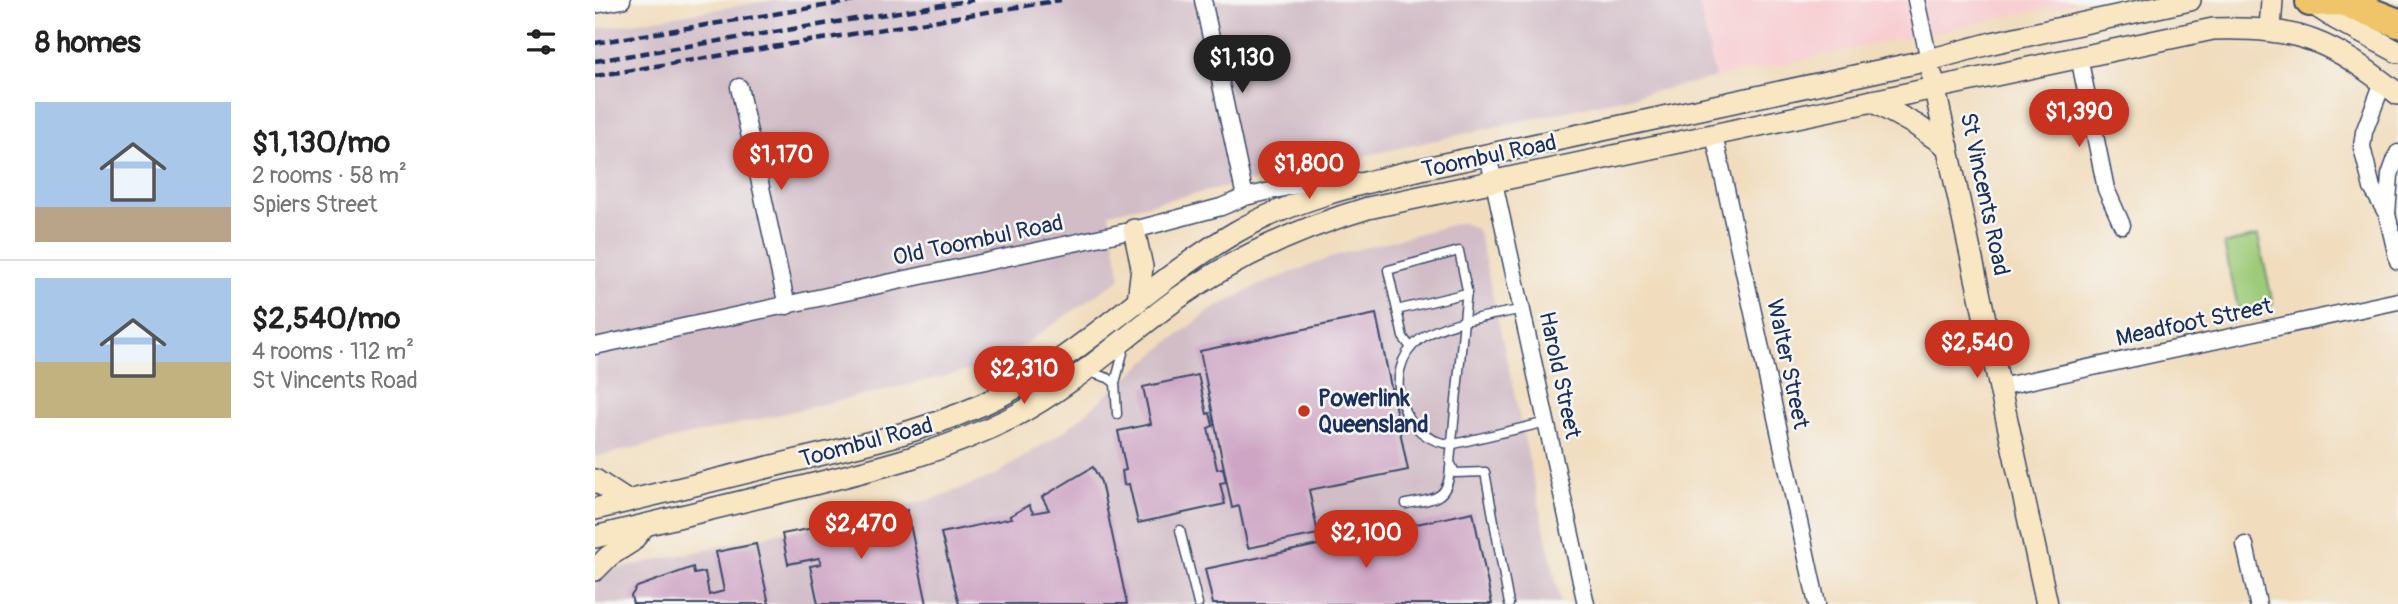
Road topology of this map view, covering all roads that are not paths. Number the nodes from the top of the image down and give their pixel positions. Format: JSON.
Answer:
{"nodes":[{"id":1,"x":622,"y":0,"type":"edge"},
{"id":2,"x":1203,"y":0,"type":"edge"},
{"id":3,"x":1916,"y":0,"type":"edge"},
{"id":4,"x":2190,"y":0,"type":"edge"},
{"id":5,"x":2272,"y":0,"type":"edge"},
{"id":6,"x":2304,"y":1,"type":"edge"},
{"id":7,"x":2351,"y":2,"type":"edge"},
{"id":8,"x":595,"y":5,"type":"edge"},
{"id":9,"x":2140,"y":5,"type":"edge"},
{"id":10,"x":2398,"y":23,"type":"edge"},
{"id":11,"x":2270,"y":29,"type":"junction"},
{"id":12,"x":2398,"y":51,"type":"edge"},
{"id":13,"x":2079,"y":57,"type":"junction"},
{"id":14,"x":1929,"y":60,"type":"junction"},
{"id":15,"x":739,"y":87,"type":"dead end"},
{"id":16,"x":1935,"y":88,"type":"junction"},
{"id":17,"x":2391,"y":88,"type":"edge"},
{"id":18,"x":1872,"y":101,"type":"junction"},
{"id":19,"x":1714,"y":135,"type":"junction"},
{"id":20,"x":1948,"y":147,"type":"junction"},
{"id":21,"x":2398,"y":153,"type":"edge"},
{"id":22,"x":1488,"y":155,"type":"junction"},
{"id":23,"x":1370,"y":181,"type":"junction"},
{"id":24,"x":1495,"y":182,"type":"junction"},
{"id":25,"x":1245,"y":197,"type":"junction"},
{"id":26,"x":2387,"y":214,"type":"junction"},
{"id":27,"x":2122,"y":225,"type":"dead end"},
{"id":28,"x":1134,"y":230,"type":"junction"},
{"id":29,"x":2398,"y":261,"type":"edge"},
{"id":30,"x":1467,"y":293,"type":"junction"},
{"id":31,"x":1138,"y":301,"type":"junction"},
{"id":32,"x":2398,"y":301,"type":"edge"},
{"id":33,"x":787,"y":306,"type":"junction"},
{"id":34,"x":1523,"y":309,"type":"junction"},
{"id":35,"x":1397,"y":310,"type":"junction"},
{"id":36,"x":1464,"y":323,"type":"junction"},
{"id":37,"x":1125,"y":340,"type":"junction"},
{"id":38,"x":595,"y":346,"type":"edge"},
{"id":39,"x":1411,"y":348,"type":"junction"},
{"id":40,"x":1086,"y":371,"type":"junction"},
{"id":41,"x":1115,"y":383,"type":"junction"},
{"id":42,"x":2000,"y":387,"type":"junction"},
{"id":43,"x":1117,"y":414,"type":"dead end"},
{"id":44,"x":1547,"y":422,"type":"junction"},
{"id":45,"x":1454,"y":444,"type":"junction"},
{"id":46,"x":1450,"y":462,"type":"junction"},
{"id":47,"x":595,"y":480,"type":"edge"},
{"id":48,"x":627,"y":501,"type":"junction"},
{"id":49,"x":1406,"y":504,"type":"dead end"},
{"id":50,"x":595,"y":509,"type":"edge"},
{"id":51,"x":645,"y":525,"type":"junction"},
{"id":52,"x":1180,"y":530,"type":"dead end"},
{"id":53,"x":595,"y":537,"type":"edge"},
{"id":54,"x":2245,"y":545,"type":"dead end"},
{"id":55,"x":595,"y":570,"type":"edge"},
{"id":56,"x":1198,"y":604,"type":"edge"},
{"id":57,"x":1509,"y":604,"type":"edge"},
{"id":58,"x":1586,"y":604,"type":"edge"},
{"id":59,"x":1817,"y":604,"type":"edge"},
{"id":60,"x":2047,"y":604,"type":"edge"},
{"id":61,"x":2258,"y":604,"type":"edge"}],
"edges":[{"from":1,"to":8,"type":"street"},
{"from":2,"to":25,"type":"street"},
{"from":3,"to":14,"type":"street","name":"St Vincents Road"},
{"from":4,"to":9,"type":"main road","name":"Toombul Road"},
{"from":5,"to":11,"type":"main road"},
{"from":6,"to":7,"type":"highway"},
{"from":6,"to":12,"type":"main road"},
{"from":7,"to":10,"type":"highway"},
{"from":9,"to":14,"type":"main road","name":"Toombul Road"},
{"from":11,"to":13,"type":"main road","name":"Toombul Road"},
{"from":11,"to":17,"type":"main road","name":"Toombul Road"},
{"from":13,"to":16,"type":"main road","name":"Toombul Road"},
{"from":13,"to":27,"type":"street"},
{"from":14,"to":16,"type":"main road","name":"St Vincents Road"},
{"from":14,"to":22,"type":"main road","name":"Toombul Road"},
{"from":15,"to":33,"type":"street"},
{"from":16,"to":18,"type":"main road","name":"Toombul Road"},
{"from":16,"to":20,"type":"main road","name":"St Vincents Road"},
{"from":17,"to":26,"type":"street"},
{"from":18,"to":19,"type":"main road","name":"Toombul Road"},
{"from":18,"to":20,"type":"main road"},
{"from":19,"to":24,"type":"main road","name":"Toombul Road"},
{"from":19,"to":59,"type":"street","name":"Walter Street"},
{"from":20,"to":42,"type":"main road","name":"St Vincents Road"},
{"from":21,"to":26,"type":"street"},
{"from":22,"to":23,"type":"main road","name":"Toombul Road"},
{"from":22,"to":24,"type":"street","name":"Harold Street"},
{"from":23,"to":25,"type":"street","name":"Old Toombul Road"},
{"from":23,"to":31,"type":"main road","name":"Toombul Road"},
{"from":24,"to":34,"type":"street","name":"Harold Street"},
{"from":24,"to":37,"type":"main road","name":"Toombul Road"},
{"from":25,"to":28,"type":"street","name":"Old Toombul Road"},
{"from":26,"to":29,"type":"street"},
{"from":28,"to":31,"type":"main road"},
{"from":28,"to":33,"type":"street","name":"Old Toombul Road"},
{"from":30,"to":35,"type":"lane"},
{"from":30,"to":35,"type":"lane"},
{"from":30,"to":36,"type":"lane"},
{"from":31,"to":48,"type":"main road","name":"Toombul Road"},
{"from":32,"to":42,"type":"street","name":"Meadfoot Street"},
{"from":33,"to":38,"type":"street","name":"Old Toombul Road"},
{"from":34,"to":36,"type":"lane"},
{"from":34,"to":44,"type":"street","name":"Harold Street"},
{"from":35,"to":39,"type":"lane"},
{"from":36,"to":39,"type":"lane"},
{"from":36,"to":45,"type":"lane"},
{"from":37,"to":40,"type":"main road","name":"Toombul Road"},
{"from":37,"to":41,"type":"lane"},
{"from":39,"to":45,"type":"lane"},
{"from":40,"to":41,"type":"lane"},
{"from":40,"to":51,"type":"main road","name":"Toombul Road"},
{"from":41,"to":43,"type":"lane"},
{"from":42,"to":60,"type":"main road","name":"St Vincents Road"},
{"from":44,"to":45,"type":"lane"},
{"from":44,"to":58,"type":"street","name":"Harold Street"},
{"from":45,"to":46,"type":"lane"},
{"from":46,"to":49,"type":"lane"},
{"from":46,"to":57,"type":"lane"},
{"from":47,"to":48,"type":"main road"},
{"from":48,"to":50,"type":"main road","name":"Toombul Road"},
{"from":51,"to":53,"type":"main road","name":"Toombul Road"},
{"from":51,"to":55,"type":"main road"},
{"from":52,"to":56,"type":"lane"},
{"from":54,"to":61,"type":"street"}]}
